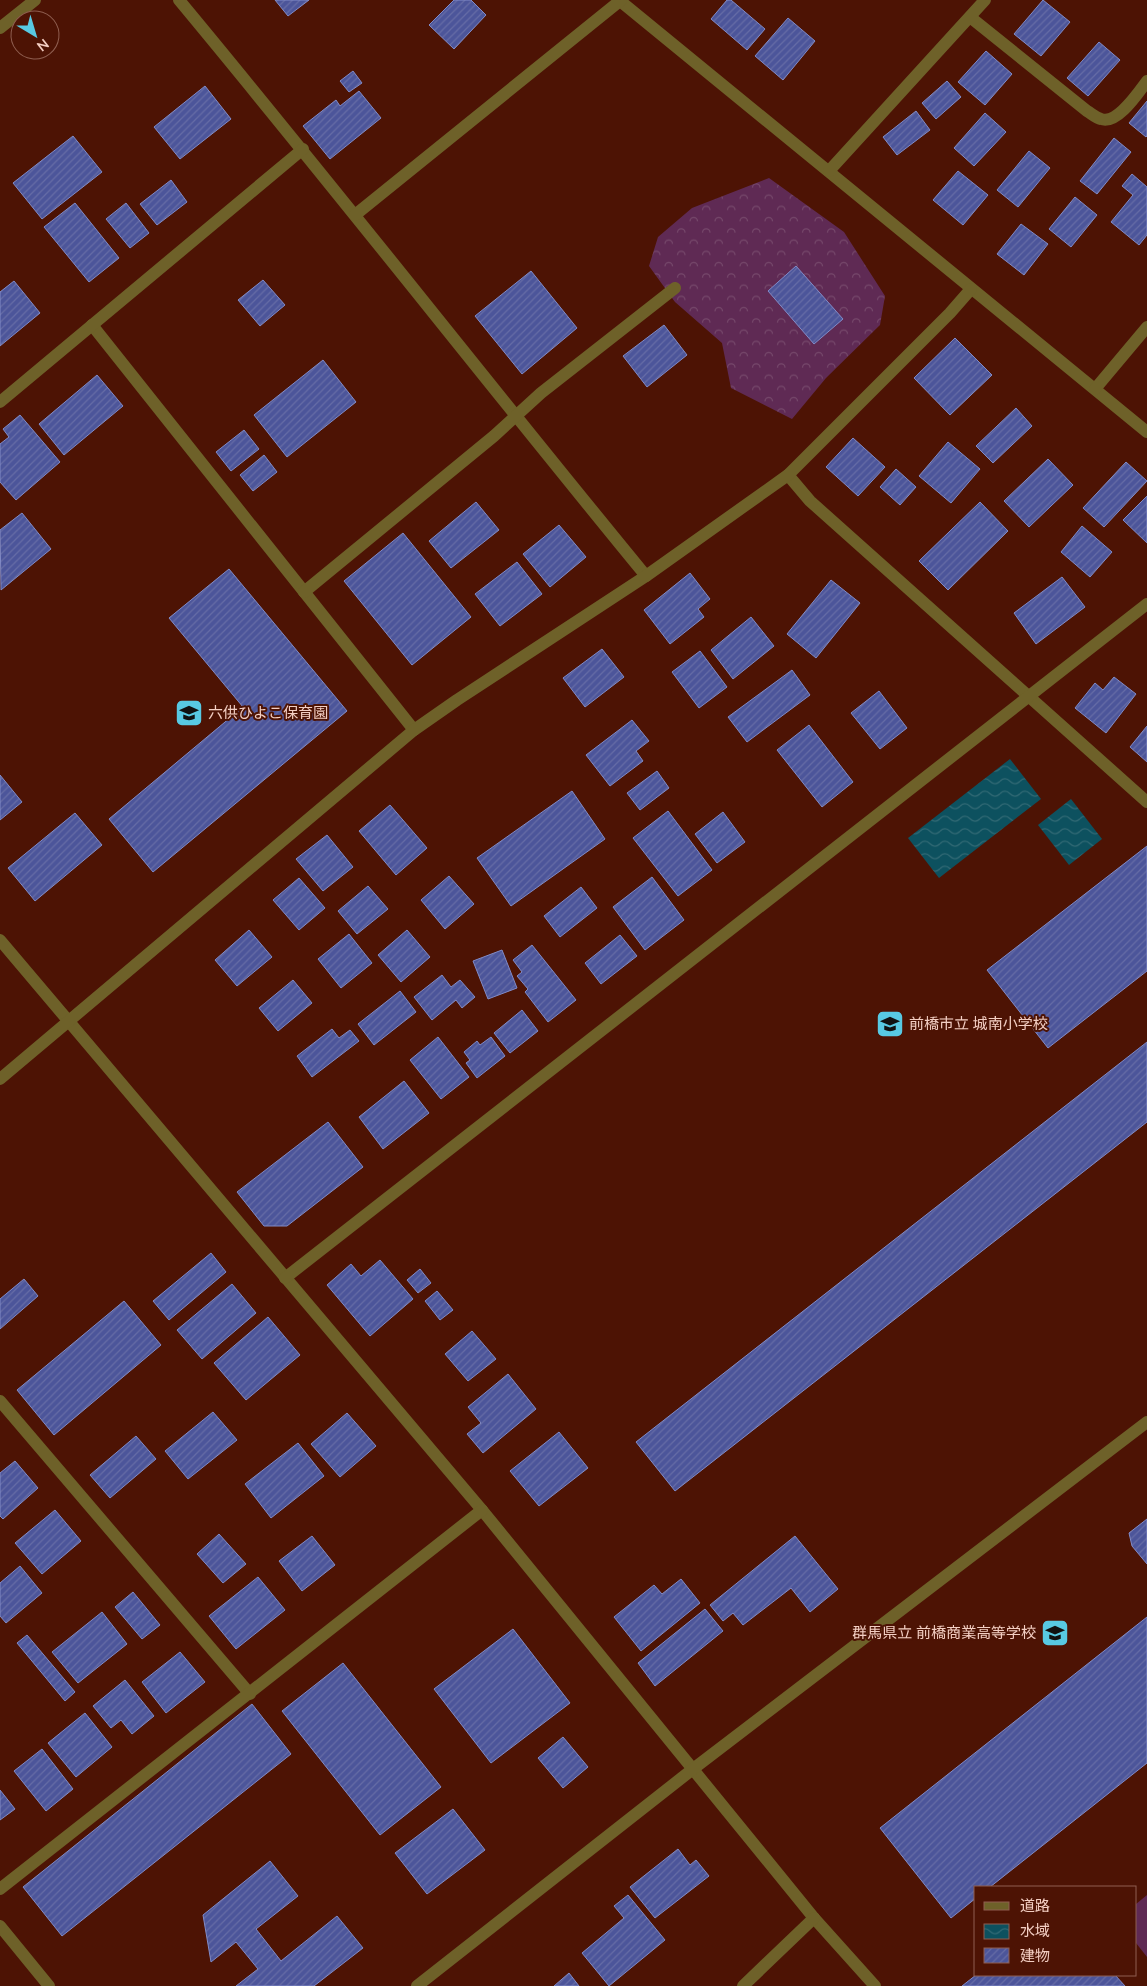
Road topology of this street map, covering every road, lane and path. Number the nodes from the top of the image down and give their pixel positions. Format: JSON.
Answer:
{"nodes":[{"id":1,"x":35,"y":0,"type":"edge"},
{"id":2,"x":179,"y":0,"type":"edge"},
{"id":3,"x":620,"y":0,"type":"edge"},
{"id":4,"x":984,"y":0,"type":"edge"},
{"id":5,"x":970,"y":17,"type":"junction"},
{"id":6,"x":0,"y":28,"type":"edge"},
{"id":7,"x":1147,"y":81,"type":"edge"},
{"id":8,"x":303,"y":149,"type":"junction"},
{"id":9,"x":829,"y":170,"type":"junction"},
{"id":10,"x":355,"y":215,"type":"junction"},
{"id":11,"x":675,"y":288,"type":"dead end"},
{"id":12,"x":971,"y":289,"type":"junction"},
{"id":13,"x":92,"y":325,"type":"junction"},
{"id":14,"x":1147,"y":327,"type":"edge"},
{"id":15,"x":1095,"y":389,"type":"junction"},
{"id":16,"x":0,"y":402,"type":"edge"},
{"id":17,"x":515,"y":417,"type":"junction"},
{"id":18,"x":1147,"y":432,"type":"edge"},
{"id":19,"x":788,"y":475,"type":"junction"},
{"id":20,"x":646,"y":576,"type":"junction"},
{"id":21,"x":304,"y":592,"type":"junction"},
{"id":22,"x":1147,"y":604,"type":"edge"},
{"id":23,"x":1029,"y":698,"type":"junction"},
{"id":24,"x":414,"y":730,"type":"junction"},
{"id":25,"x":1147,"y":802,"type":"edge"},
{"id":26,"x":0,"y":940,"type":"edge"},
{"id":27,"x":68,"y":1022,"type":"junction"},
{"id":28,"x":0,"y":1079,"type":"edge"},
{"id":29,"x":284,"y":1278,"type":"junction"},
{"id":30,"x":0,"y":1401,"type":"edge"},
{"id":31,"x":1147,"y":1422,"type":"edge"},
{"id":32,"x":482,"y":1510,"type":"junction"},
{"id":33,"x":250,"y":1694,"type":"junction"},
{"id":34,"x":693,"y":1769,"type":"junction"},
{"id":35,"x":0,"y":1889,"type":"edge"},
{"id":36,"x":814,"y":1918,"type":"junction"},
{"id":37,"x":0,"y":1926,"type":"edge"},
{"id":38,"x":49,"y":1986,"type":"edge"},
{"id":39,"x":417,"y":1986,"type":"edge"},
{"id":40,"x":743,"y":1986,"type":"edge"},
{"id":41,"x":875,"y":1986,"type":"edge"}],
"edges":[{"from":1,"to":6,"type":"street"},
{"from":2,"to":8,"type":"street"},
{"from":3,"to":9,"type":"street"},
{"from":3,"to":10,"type":"street"},
{"from":4,"to":5,"type":"street"},
{"from":5,"to":7,"type":"street"},
{"from":5,"to":9,"type":"street"},
{"from":8,"to":10,"type":"street"},
{"from":8,"to":13,"type":"street"},
{"from":9,"to":12,"type":"street"},
{"from":10,"to":17,"type":"street"},
{"from":11,"to":17,"type":"street"},
{"from":12,"to":15,"type":"street"},
{"from":12,"to":19,"type":"street"},
{"from":13,"to":16,"type":"street"},
{"from":13,"to":21,"type":"street"},
{"from":14,"to":15,"type":"street"},
{"from":15,"to":18,"type":"street"},
{"from":17,"to":20,"type":"street"},
{"from":17,"to":21,"type":"street"},
{"from":19,"to":20,"type":"street"},
{"from":19,"to":23,"type":"street"},
{"from":20,"to":24,"type":"street"},
{"from":21,"to":24,"type":"street"},
{"from":22,"to":23,"type":"street"},
{"from":23,"to":25,"type":"street"},
{"from":23,"to":29,"type":"street"},
{"from":24,"to":27,"type":"street"},
{"from":26,"to":27,"type":"street"},
{"from":27,"to":28,"type":"street"},
{"from":27,"to":29,"type":"street"},
{"from":29,"to":32,"type":"street"},
{"from":30,"to":33,"type":"street"},
{"from":31,"to":34,"type":"street"},
{"from":32,"to":33,"type":"street"},
{"from":32,"to":34,"type":"street"},
{"from":33,"to":35,"type":"street"},
{"from":34,"to":36,"type":"street"},
{"from":34,"to":39,"type":"street"},
{"from":36,"to":40,"type":"street"},
{"from":36,"to":41,"type":"street"},
{"from":37,"to":38,"type":"street"}]}
